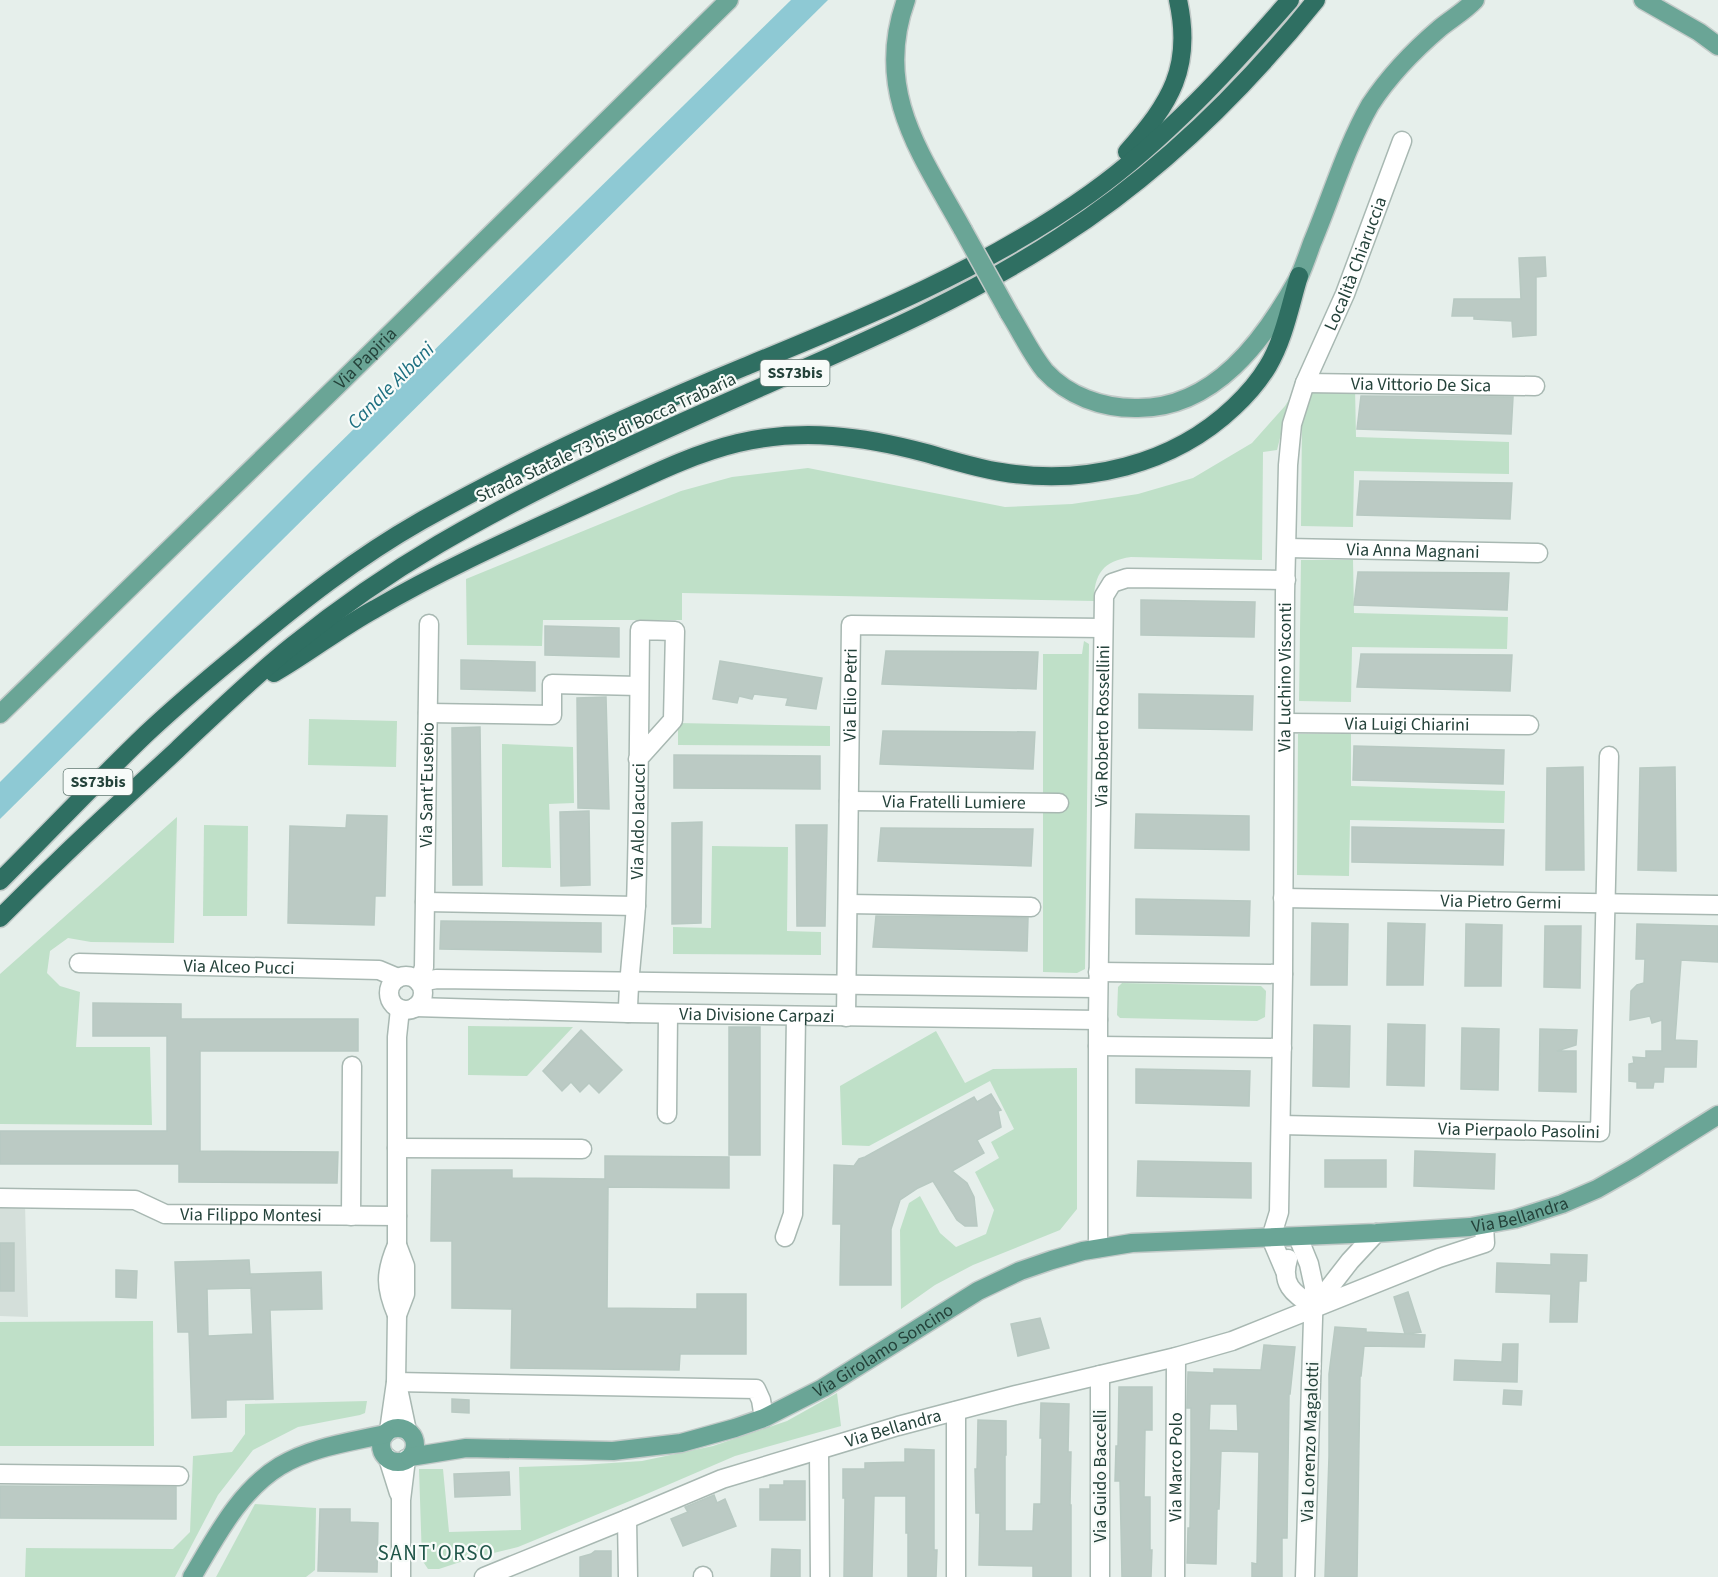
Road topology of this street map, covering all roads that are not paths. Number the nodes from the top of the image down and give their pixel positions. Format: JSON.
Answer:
{"nodes":[{"id":1,"x":729,"y":0,"type":"edge"},
{"id":2,"x":906,"y":0,"type":"edge"},
{"id":3,"x":1178,"y":0,"type":"edge"},
{"id":4,"x":1290,"y":0,"type":"edge"},
{"id":5,"x":1316,"y":0,"type":"edge"},
{"id":6,"x":1643,"y":0,"type":"edge"},
{"id":7,"x":1672,"y":0,"type":"edge"},
{"id":8,"x":1476,"y":1,"type":"edge"},
{"id":9,"x":1699,"y":32,"type":"junction"},
{"id":10,"x":1718,"y":46,"type":"edge"},
{"id":11,"x":1402,"y":141,"type":"dead end"},
{"id":12,"x":1092,"y":192,"type":"junction"},
{"id":13,"x":1299,"y":276,"type":"junction"},
{"id":14,"x":1305,"y":383,"type":"junction"},
{"id":15,"x":1535,"y":386,"type":"dead end"},
{"id":16,"x":1287,"y":548,"type":"junction"},
{"id":17,"x":1538,"y":553,"type":"dead end"},
{"id":18,"x":1286,"y":580,"type":"junction"},
{"id":19,"x":429,"y":624,"type":"dead end"},
{"id":20,"x":1103,"y":628,"type":"junction"},
{"id":21,"x":639,"y":686,"type":"junction"},
{"id":22,"x":236,"y":694,"type":"junction"},
{"id":23,"x":428,"y":713,"type":"junction"},
{"id":24,"x":0,"y":714,"type":"edge"},
{"id":25,"x":1285,"y":723,"type":"junction"},
{"id":26,"x":1529,"y":725,"type":"dead end"},
{"id":27,"x":1609,"y":756,"type":"dead end"},
{"id":28,"x":638,"y":759,"type":"junction"},
{"id":29,"x":849,"y":801,"type":"junction"},
{"id":30,"x":1059,"y":803,"type":"dead end"},
{"id":31,"x":0,"y":881,"type":"edge"},
{"id":32,"x":1283,"y":898,"type":"junction"},
{"id":33,"x":425,"y":902,"type":"junction"},
{"id":34,"x":1605,"y":903,"type":"junction"},
{"id":35,"x":848,"y":904,"type":"junction"},
{"id":36,"x":1718,"y":905,"type":"edge"},
{"id":37,"x":636,"y":906,"type":"junction"},
{"id":38,"x":1031,"y":907,"type":"dead end"},
{"id":39,"x":0,"y":918,"type":"edge"},
{"id":40,"x":79,"y":963,"type":"dead end"},
{"id":41,"x":1283,"y":974,"type":"junction"},
{"id":42,"x":406,"y":979,"type":"junction"},
{"id":43,"x":1098,"y":980,"type":"junction"},
{"id":44,"x":629,"y":981,"type":"junction"},
{"id":45,"x":847,"y":985,"type":"junction"},
{"id":46,"x":407,"y":1008,"type":"junction"},
{"id":47,"x":628,"y":1013,"type":"junction"},
{"id":48,"x":668,"y":1014,"type":"junction"},
{"id":49,"x":796,"y":1016,"type":"junction"},
{"id":50,"x":846,"y":1017,"type":"junction"},
{"id":51,"x":1098,"y":1020,"type":"junction"},
{"id":52,"x":1098,"y":1046,"type":"junction"},
{"id":53,"x":1282,"y":1048,"type":"junction"},
{"id":54,"x":352,"y":1066,"type":"dead end"},
{"id":55,"x":667,"y":1114,"type":"dead end"},
{"id":56,"x":1718,"y":1115,"type":"edge"},
{"id":57,"x":1281,"y":1125,"type":"junction"},
{"id":58,"x":397,"y":1148,"type":"junction"},
{"id":59,"x":582,"y":1149,"type":"dead end"},
{"id":60,"x":0,"y":1198,"type":"edge"},
{"id":61,"x":351,"y":1216,"type":"junction"},
{"id":62,"x":397,"y":1216,"type":"junction"},
{"id":63,"x":1484,"y":1225,"type":"junction"},
{"id":64,"x":1376,"y":1233,"type":"junction"},
{"id":65,"x":785,"y":1236,"type":"dead end"},
{"id":66,"x":1298,"y":1237,"type":"junction"},
{"id":67,"x":1271,"y":1238,"type":"junction"},
{"id":68,"x":1098,"y":1248,"type":"junction"},
{"id":69,"x":1285,"y":1271,"type":"junction"},
{"id":70,"x":1314,"y":1308,"type":"junction"},
{"id":71,"x":1176,"y":1357,"type":"junction"},
{"id":72,"x":1100,"y":1375,"type":"junction"},
{"id":73,"x":396,"y":1382,"type":"junction"},
{"id":74,"x":956,"y":1411,"type":"junction"},
{"id":75,"x":764,"y":1418,"type":"junction"},
{"id":76,"x":387,"y":1432,"type":"junction"},
{"id":77,"x":409,"y":1433,"type":"junction"},
{"id":78,"x":329,"y":1447,"type":"junction"},
{"id":79,"x":466,"y":1448,"type":"junction"},
{"id":80,"x":819,"y":1451,"type":"junction"},
{"id":81,"x":386,"y":1457,"type":"junction"},
{"id":82,"x":408,"y":1458,"type":"junction"},
{"id":83,"x":0,"y":1474,"type":"edge"},
{"id":84,"x":179,"y":1476,"type":"dead end"},
{"id":85,"x":401,"y":1500,"type":"junction"},
{"id":86,"x":627,"y":1519,"type":"junction"},
{"id":87,"x":503,"y":1573,"type":"edge"},
{"id":88,"x":192,"y":1577,"type":"edge"},
{"id":89,"x":402,"y":1577,"type":"edge"},
{"id":90,"x":483,"y":1577,"type":"edge"},
{"id":91,"x":628,"y":1577,"type":"edge"},
{"id":92,"x":820,"y":1577,"type":"edge"},
{"id":93,"x":956,"y":1577,"type":"edge"},
{"id":94,"x":1100,"y":1577,"type":"edge"},
{"id":95,"x":1175,"y":1577,"type":"edge"},
{"id":96,"x":1305,"y":1577,"type":"edge"}],
"edges":[{"from":1,"to":24,"type":"main road","name":"Via Papiria"},
{"from":2,"to":13,"type":"main road","bridge":true},
{"from":3,"to":12,"type":"highway"},
{"from":4,"to":12,"type":"highway","name":"Strada Statale 73 bis di Bocca Trabaria","number":"SS73bis"},
{"from":5,"to":22,"type":"highway","name":"Strada Statale 73 bis di Bocca Trabaria","number":"SS73bis"},
{"from":6,"to":9,"type":"main road"},
{"from":7,"to":9,"type":"main road"},
{"from":8,"to":13,"type":"main road"},
{"from":9,"to":10,"type":"main road"},
{"from":11,"to":14,"type":"street","name":"Località Chiaruccia"},
{"from":12,"to":31,"type":"highway","name":"Strada Statale 73 bis di Bocca Trabaria","number":"SS73bis"},
{"from":13,"to":22,"type":"highway"},
{"from":14,"to":15,"type":"street","name":"Via Vittorio De Sica"},
{"from":14,"to":16,"type":"street","name":"Via Luchino Visconti"},
{"from":16,"to":17,"type":"street","name":"Via Anna Magnani"},
{"from":16,"to":18,"type":"street","name":"Via Luchino Visconti"},
{"from":18,"to":20,"type":"street","name":"Via Roberto Rossellini"},
{"from":18,"to":25,"type":"street","name":"Via Luchino Visconti"},
{"from":19,"to":23,"type":"street","name":"Via Sant'Eusebio"},
{"from":20,"to":29,"type":"street","name":"Via Elio Petri"},
{"from":20,"to":43,"type":"street","name":"Via Roberto Rossellini"},
{"from":21,"to":23,"type":"street"},
{"from":21,"to":28,"type":"street","name":"Via Aldo Iacucci"},
{"from":21,"to":28,"type":"street","name":"Via Aldo Iacucci"},
{"from":22,"to":39,"type":"highway","name":"Strada Statale 73 bis di Bocca Trabaria","number":"SS73bis"},
{"from":23,"to":33,"type":"street","name":"Via Sant'Eusebio"},
{"from":25,"to":26,"type":"street","name":"Via Luigi Chiarini"},
{"from":25,"to":32,"type":"street","name":"Via Luchino Visconti"},
{"from":27,"to":34,"type":"street"},
{"from":28,"to":37,"type":"street","name":"Via Aldo Iacucci"},
{"from":29,"to":30,"type":"street","name":"Via Fratelli Lumiere"},
{"from":29,"to":35,"type":"street","name":"Via Elio Petri"},
{"from":32,"to":34,"type":"street","name":"Via Pietro Germi"},
{"from":32,"to":41,"type":"street","name":"Via Luchino Visconti"},
{"from":33,"to":37,"type":"street"},
{"from":33,"to":42,"type":"street","name":"Via Sant'Eusebio"},
{"from":34,"to":36,"type":"street","name":"Via Pietro Germi"},
{"from":34,"to":57,"type":"street","name":"Via Pierpaolo Pasolini"},
{"from":35,"to":38,"type":"street"},
{"from":35,"to":45,"type":"street","name":"Via Elio Petri"},
{"from":37,"to":44,"type":"street","name":"Via Aldo Iacucci"},
{"from":40,"to":42,"type":"street","name":"Via Alceo Pucci"},
{"from":41,"to":43,"type":"street"},
{"from":41,"to":53,"type":"street","name":"Via Luchino Visconti"},
{"from":42,"to":44,"type":"street","name":"Via Divisione Carpazi"},
{"from":42,"to":46,"type":"street","name":"Via Sant'Eusebio"},
{"from":42,"to":46,"type":"street","name":"Via Sant'Eusebio"},
{"from":43,"to":45,"type":"street","name":"Via Divisione Carpazi"},
{"from":43,"to":51,"type":"street","name":"Via Roberto Rossellini"},
{"from":44,"to":45,"type":"street","name":"Via Divisione Carpazi"},
{"from":44,"to":47,"type":"street","name":"Via Aldo Iacucci"},
{"from":45,"to":50,"type":"street","name":"Via Elio Petri"},
{"from":46,"to":47,"type":"street","name":"Via Divisione Carpazi"},
{"from":46,"to":58,"type":"street","name":"Via Sant'Eusebio"},
{"from":47,"to":48,"type":"street","name":"Via Divisione Carpazi"},
{"from":48,"to":49,"type":"street","name":"Via Divisione Carpazi"},
{"from":48,"to":55,"type":"street"},
{"from":49,"to":50,"type":"street","name":"Via Divisione Carpazi"},
{"from":49,"to":65,"type":"street"},
{"from":50,"to":51,"type":"street","name":"Via Divisione Carpazi"},
{"from":51,"to":52,"type":"street","name":"Via Roberto Rossellini"},
{"from":52,"to":53,"type":"street"},
{"from":52,"to":68,"type":"street","name":"Via Roberto Rossellini"},
{"from":53,"to":57,"type":"street","name":"Via Luchino Visconti"},
{"from":54,"to":61,"type":"street"},
{"from":56,"to":63,"type":"main road","name":"Via Bellandra"},
{"from":57,"to":67,"type":"street","name":"Via Luchino Visconti"},
{"from":58,"to":59,"type":"street"},
{"from":58,"to":62,"type":"street","name":"Via Sant'Eusebio"},
{"from":60,"to":61,"type":"street","name":"Via Filippo Montesi"},
{"from":61,"to":62,"type":"street","name":"Via Filippo Montesi"},
{"from":62,"to":73,"type":"street","name":"Via Sant'Eusebio"},
{"from":63,"to":64,"type":"main road","name":"Via Bellandra"},
{"from":63,"to":70,"type":"street","name":"Via Bellandra"},
{"from":64,"to":66,"type":"main road","name":"Via Bellandra"},
{"from":64,"to":70,"type":"street"},
{"from":66,"to":67,"type":"main road","name":"Via Girolamo Soncino"},
{"from":66,"to":69,"type":"street"},
{"from":66,"to":70,"type":"street","name":"Via Lorenzo Magalotti"},
{"from":67,"to":68,"type":"main road","name":"Via Girolamo Soncino"},
{"from":67,"to":69,"type":"street"},
{"from":68,"to":75,"type":"main road","name":"Via Girolamo Soncino"},
{"from":69,"to":70,"type":"street"},
{"from":70,"to":71,"type":"street","name":"Via Bellandra"},
{"from":70,"to":96,"type":"street","name":"Via Lorenzo Magalotti"},
{"from":71,"to":72,"type":"street","name":"Via Bellandra"},
{"from":71,"to":95,"type":"street","name":"Via Marco Polo"},
{"from":72,"to":74,"type":"street","name":"Via Bellandra"},
{"from":72,"to":94,"type":"street","name":"Via Guido Baccelli"},
{"from":73,"to":75,"type":"street"},
{"from":73,"to":76,"type":"street","name":"Via Sant'Eusebio"},
{"from":73,"to":77,"type":"street","name":"Via Sant'Eusebio"},
{"from":74,"to":80,"type":"street","name":"Via Bellandra"},
{"from":74,"to":93,"type":"street"},
{"from":75,"to":79,"type":"main road","name":"Via Girolamo Soncino"},
{"from":76,"to":77,"type":"main road","name":"Via Girolamo Soncino"},
{"from":76,"to":78,"type":"main road","name":"Via Girolamo Soncino"},
{"from":76,"to":81,"type":"main road"},
{"from":77,"to":79,"type":"main road","name":"Via Girolamo Soncino"},
{"from":77,"to":82,"type":"main road"},
{"from":78,"to":81,"type":"main road","name":"Via Girolamo Soncino"},
{"from":78,"to":88,"type":"main road","name":"Via Girolamo Soncino"},
{"from":79,"to":82,"type":"main road","name":"Via Girolamo Soncino"},
{"from":80,"to":86,"type":"street","name":"Via Bellandra"},
{"from":80,"to":92,"type":"street"},
{"from":81,"to":82,"type":"main road","name":"Via Girolamo Soncino"},
{"from":81,"to":85,"type":"street"},
{"from":82,"to":85,"type":"street"},
{"from":83,"to":84,"type":"street"},
{"from":85,"to":89,"type":"street"},
{"from":86,"to":87,"type":"street","name":"Via Bellandra"},
{"from":86,"to":91,"type":"street"},
{"from":87,"to":90,"type":"street","name":"Via Bellandra"}]}
